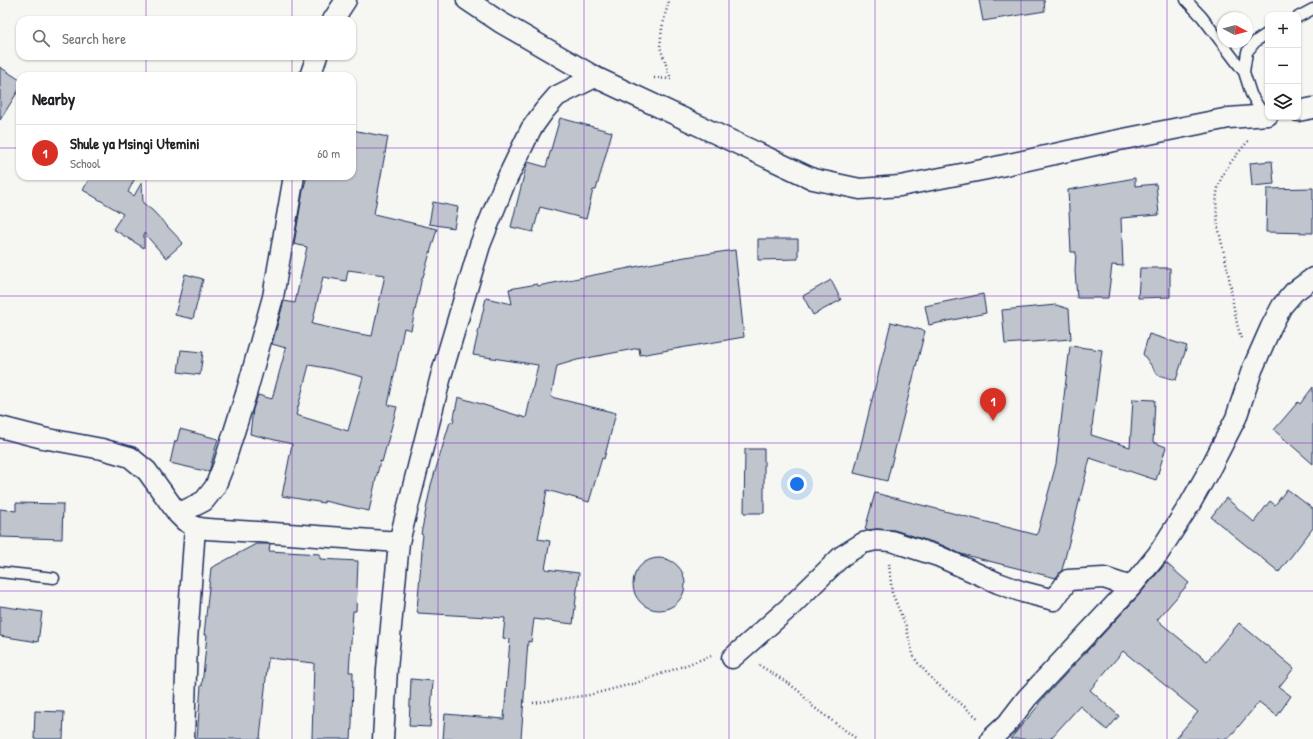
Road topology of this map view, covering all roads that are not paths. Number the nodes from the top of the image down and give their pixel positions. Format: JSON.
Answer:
{"nodes":[{"id":1,"x":346,"y":0,"type":"edge"},
{"id":2,"x":467,"y":0,"type":"edge"},
{"id":3,"x":1186,"y":0,"type":"edge"},
{"id":4,"x":1313,"y":10,"type":"edge"},
{"id":5,"x":336,"y":16,"type":"edge"},
{"id":6,"x":1301,"y":16,"type":"edge"},
{"id":7,"x":1265,"y":35,"type":"edge"},
{"id":8,"x":316,"y":60,"type":"edge"},
{"id":9,"x":311,"y":72,"type":"edge"},
{"id":10,"x":1244,"y":72,"type":"junction"},
{"id":11,"x":595,"y":77,"type":"junction"},
{"id":12,"x":1313,"y":108,"type":"edge"},
{"id":13,"x":1301,"y":110,"type":"edge"},
{"id":14,"x":1265,"y":115,"type":"edge"},
{"id":15,"x":1265,"y":116,"type":"edge"},
{"id":16,"x":293,"y":180,"type":"edge"},
{"id":17,"x":1313,"y":278,"type":"edge"},
{"id":18,"x":0,"y":427,"type":"edge"},
{"id":19,"x":178,"y":514,"type":"junction"},
{"id":20,"x":195,"y":527,"type":"junction"},
{"id":21,"x":399,"y":542,"type":"junction"},
{"id":22,"x":0,"y":572,"type":"edge"},
{"id":23,"x":54,"y":578,"type":"dead end"},
{"id":24,"x":1131,"y":587,"type":"junction"},
{"id":25,"x":732,"y":658,"type":"road end"},
{"id":26,"x":994,"y":736,"type":"edge"},
{"id":27,"x":184,"y":739,"type":"edge"},
{"id":28,"x":384,"y":739,"type":"edge"}],
"edges":[{"from":1,"to":5,"type":"street"},
{"from":2,"to":11,"type":"street"},
{"from":3,"to":10,"type":"lane"},
{"from":4,"to":6,"type":"lane"},
{"from":7,"to":10,"type":"lane"},
{"from":8,"to":9,"type":"street"},
{"from":10,"to":14,"type":"lane"},
{"from":11,"to":15,"type":"street"},
{"from":11,"to":21,"type":"street"},
{"from":12,"to":13,"type":"street"},
{"from":16,"to":19,"type":"street"},
{"from":17,"to":24,"type":"street"},
{"from":18,"to":19,"type":"street"},
{"from":19,"to":20,"type":"street"},
{"from":20,"to":21,"type":"street"},
{"from":20,"to":27,"type":"street"},
{"from":21,"to":28,"type":"street"},
{"from":22,"to":23,"type":"lane"},
{"from":24,"to":25,"type":"street"},
{"from":24,"to":26,"type":"street"}]}
